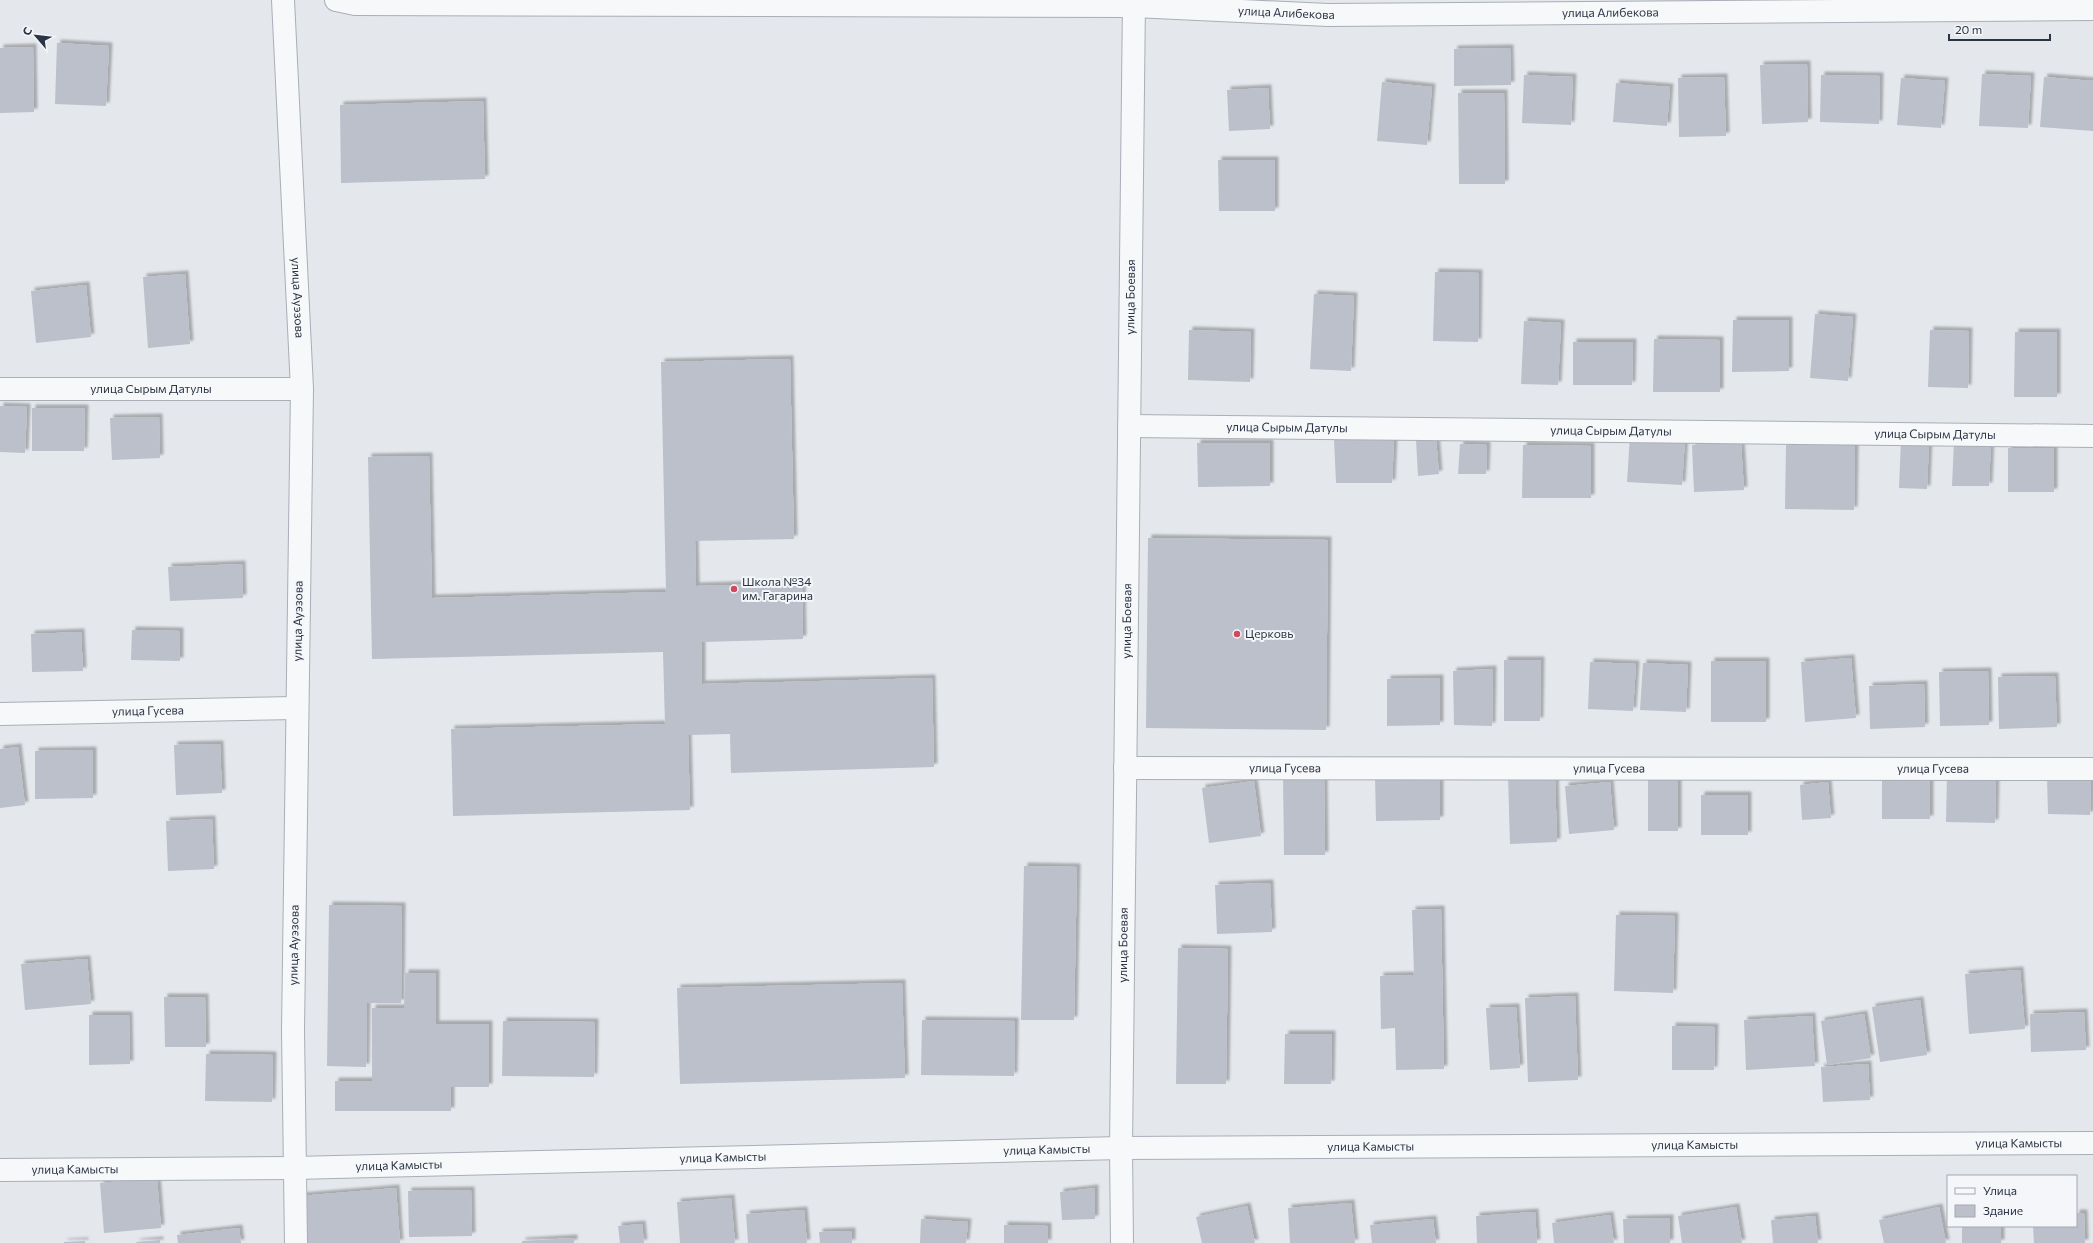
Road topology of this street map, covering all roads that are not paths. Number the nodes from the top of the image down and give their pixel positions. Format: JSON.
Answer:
{"nodes":[{"id":1,"x":283,"y":0,"type":"edge"},
{"id":2,"x":336,"y":0,"type":"edge"},
{"id":3,"x":1134,"y":3,"type":"edge"},
{"id":4,"x":2093,"y":9,"type":"edge"},
{"id":5,"x":0,"y":389,"type":"edge"},
{"id":6,"x":302,"y":389,"type":"junction"},
{"id":7,"x":1129,"y":426,"type":"junction"},
{"id":8,"x":2093,"y":436,"type":"edge"},
{"id":9,"x":296,"y":708,"type":"junction"},
{"id":10,"x":0,"y":714,"type":"edge"},
{"id":11,"x":1125,"y":768,"type":"junction"},
{"id":12,"x":2093,"y":769,"type":"edge"},
{"id":13,"x":2093,"y":1143,"type":"edge"},
{"id":14,"x":1121,"y":1148,"type":"junction"},
{"id":15,"x":294,"y":1168,"type":"junction"},
{"id":16,"x":0,"y":1170,"type":"edge"},
{"id":17,"x":296,"y":1243,"type":"edge"},
{"id":18,"x":1122,"y":1243,"type":"edge"}],
"edges":[{"from":1,"to":6,"type":"street","name":"улица Ауэзова"},
{"from":2,"to":3,"type":"street","name":"улица Алибекова"},
{"from":3,"to":4,"type":"street","name":"улица Алибекова"},
{"from":3,"to":7,"type":"street","name":"улица Боевая"},
{"from":5,"to":6,"type":"street","name":"улица Сырым Датулы"},
{"from":6,"to":9,"type":"street","name":"улица Ауэзова"},
{"from":7,"to":8,"type":"street","name":"улица Сырым Датулы"},
{"from":7,"to":11,"type":"street","name":"улица Боевая"},
{"from":9,"to":10,"type":"street","name":"улица Гусева"},
{"from":9,"to":15,"type":"street","name":"улица Ауэзова"},
{"from":11,"to":12,"type":"street","name":"улица Гусева"},
{"from":11,"to":14,"type":"street","name":"улица Боевая"},
{"from":13,"to":14,"type":"street","name":"улица Камысты"},
{"from":14,"to":15,"type":"street","name":"улица Камысты"},
{"from":14,"to":18,"type":"street","name":"улица Боевая"},
{"from":15,"to":16,"type":"street","name":"улица Камысты"},
{"from":15,"to":17,"type":"street","name":"улица Ауэзова"}]}
